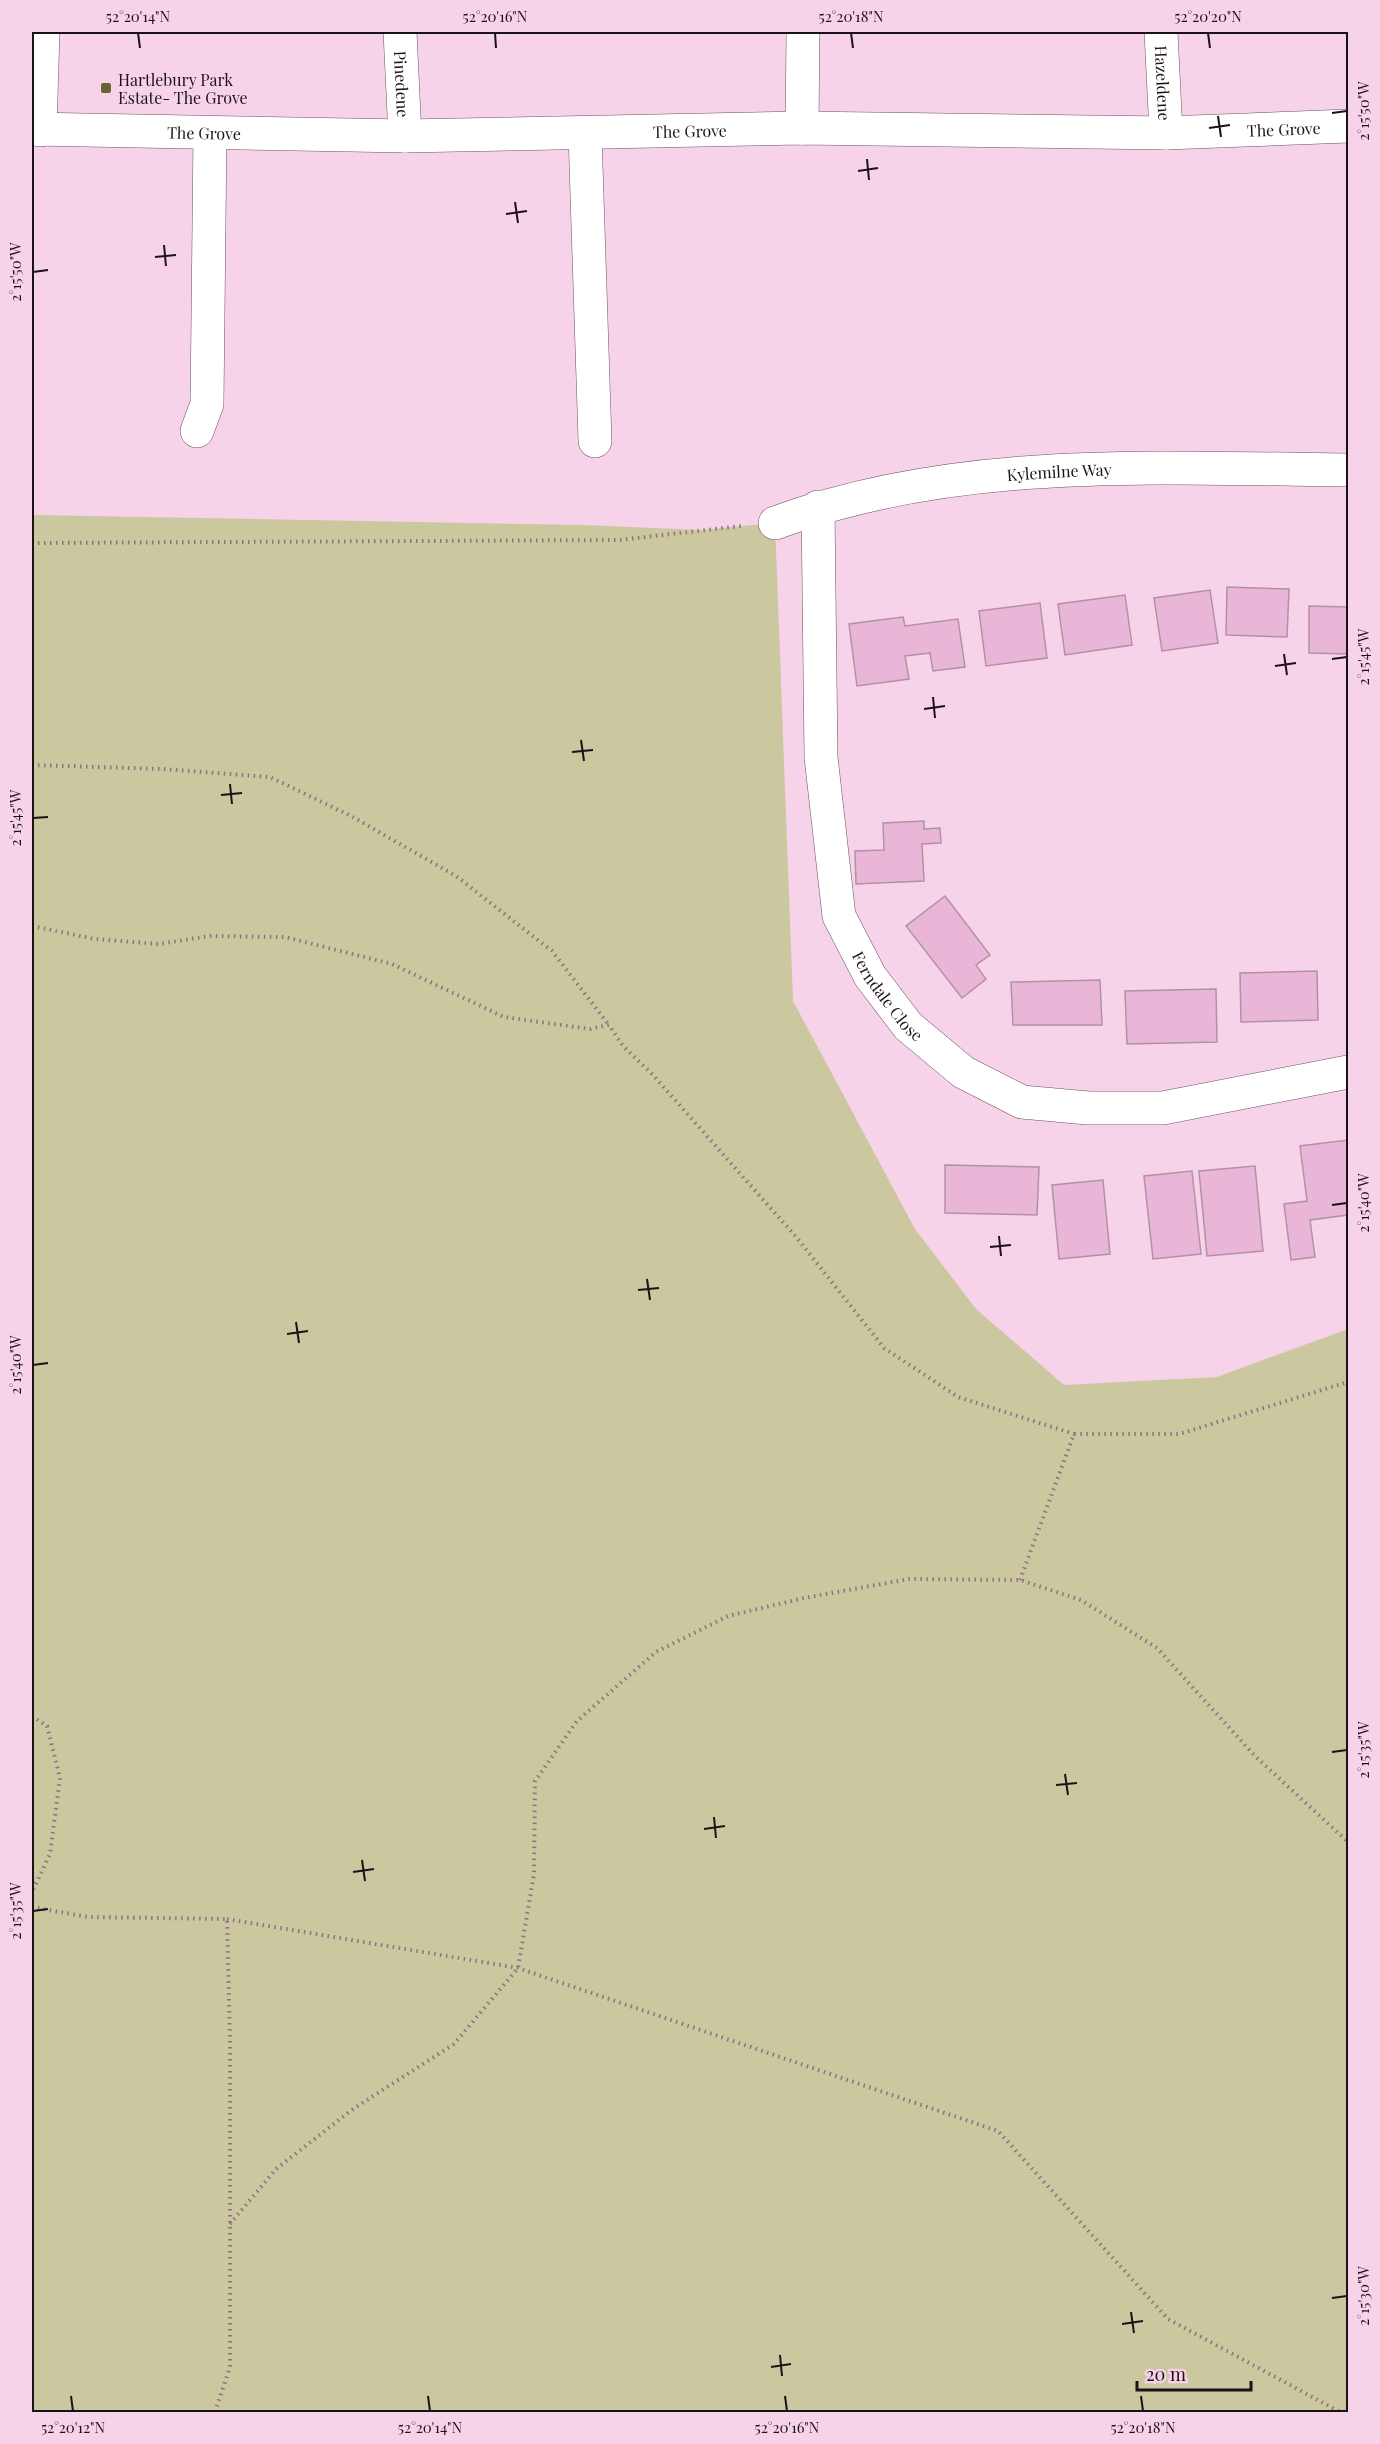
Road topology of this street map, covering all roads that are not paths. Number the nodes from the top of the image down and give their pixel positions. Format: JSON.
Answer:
{"nodes":[{"id":1,"x":44,"y":32,"type":"edge"},
{"id":2,"x":400,"y":32,"type":"edge"},
{"id":3,"x":803,"y":32,"type":"edge"},
{"id":4,"x":1161,"y":32,"type":"edge"},
{"id":5,"x":1348,"y":126,"type":"edge"},
{"id":6,"x":802,"y":128,"type":"junction"},
{"id":7,"x":36,"y":130,"type":"edge"},
{"id":8,"x":1166,"y":133,"type":"junction"},
{"id":9,"x":210,"y":134,"type":"junction"},
{"id":10,"x":585,"y":134,"type":"junction"},
{"id":11,"x":405,"y":136,"type":"junction"},
{"id":12,"x":197,"y":431,"type":"dead end"},
{"id":13,"x":595,"y":441,"type":"dead end"},
{"id":14,"x":1348,"y":470,"type":"edge"},
{"id":15,"x":818,"y":507,"type":"junction"},
{"id":16,"x":775,"y":523,"type":"road end"},
{"id":17,"x":1348,"y":1072,"type":"edge"}],
"edges":[{"from":1,"to":7,"type":"street"},
{"from":2,"to":11,"type":"street","name":"Pinedene"},
{"from":3,"to":6,"type":"street"},
{"from":4,"to":8,"type":"street","name":"Hazeldene"},
{"from":5,"to":8,"type":"street","name":"The Grove"},
{"from":6,"to":8,"type":"street","name":"The Grove"},
{"from":6,"to":10,"type":"street","name":"The Grove"},
{"from":7,"to":9,"type":"street","name":"The Grove"},
{"from":9,"to":11,"type":"street","name":"The Grove"},
{"from":9,"to":12,"type":"street"},
{"from":10,"to":11,"type":"street","name":"The Grove"},
{"from":10,"to":13,"type":"street"},
{"from":14,"to":15,"type":"street","name":"Kylemilne Way"},
{"from":15,"to":16,"type":"street","name":"Kylemilne Way"},
{"from":15,"to":17,"type":"street","name":"Ferndale Close"}]}
